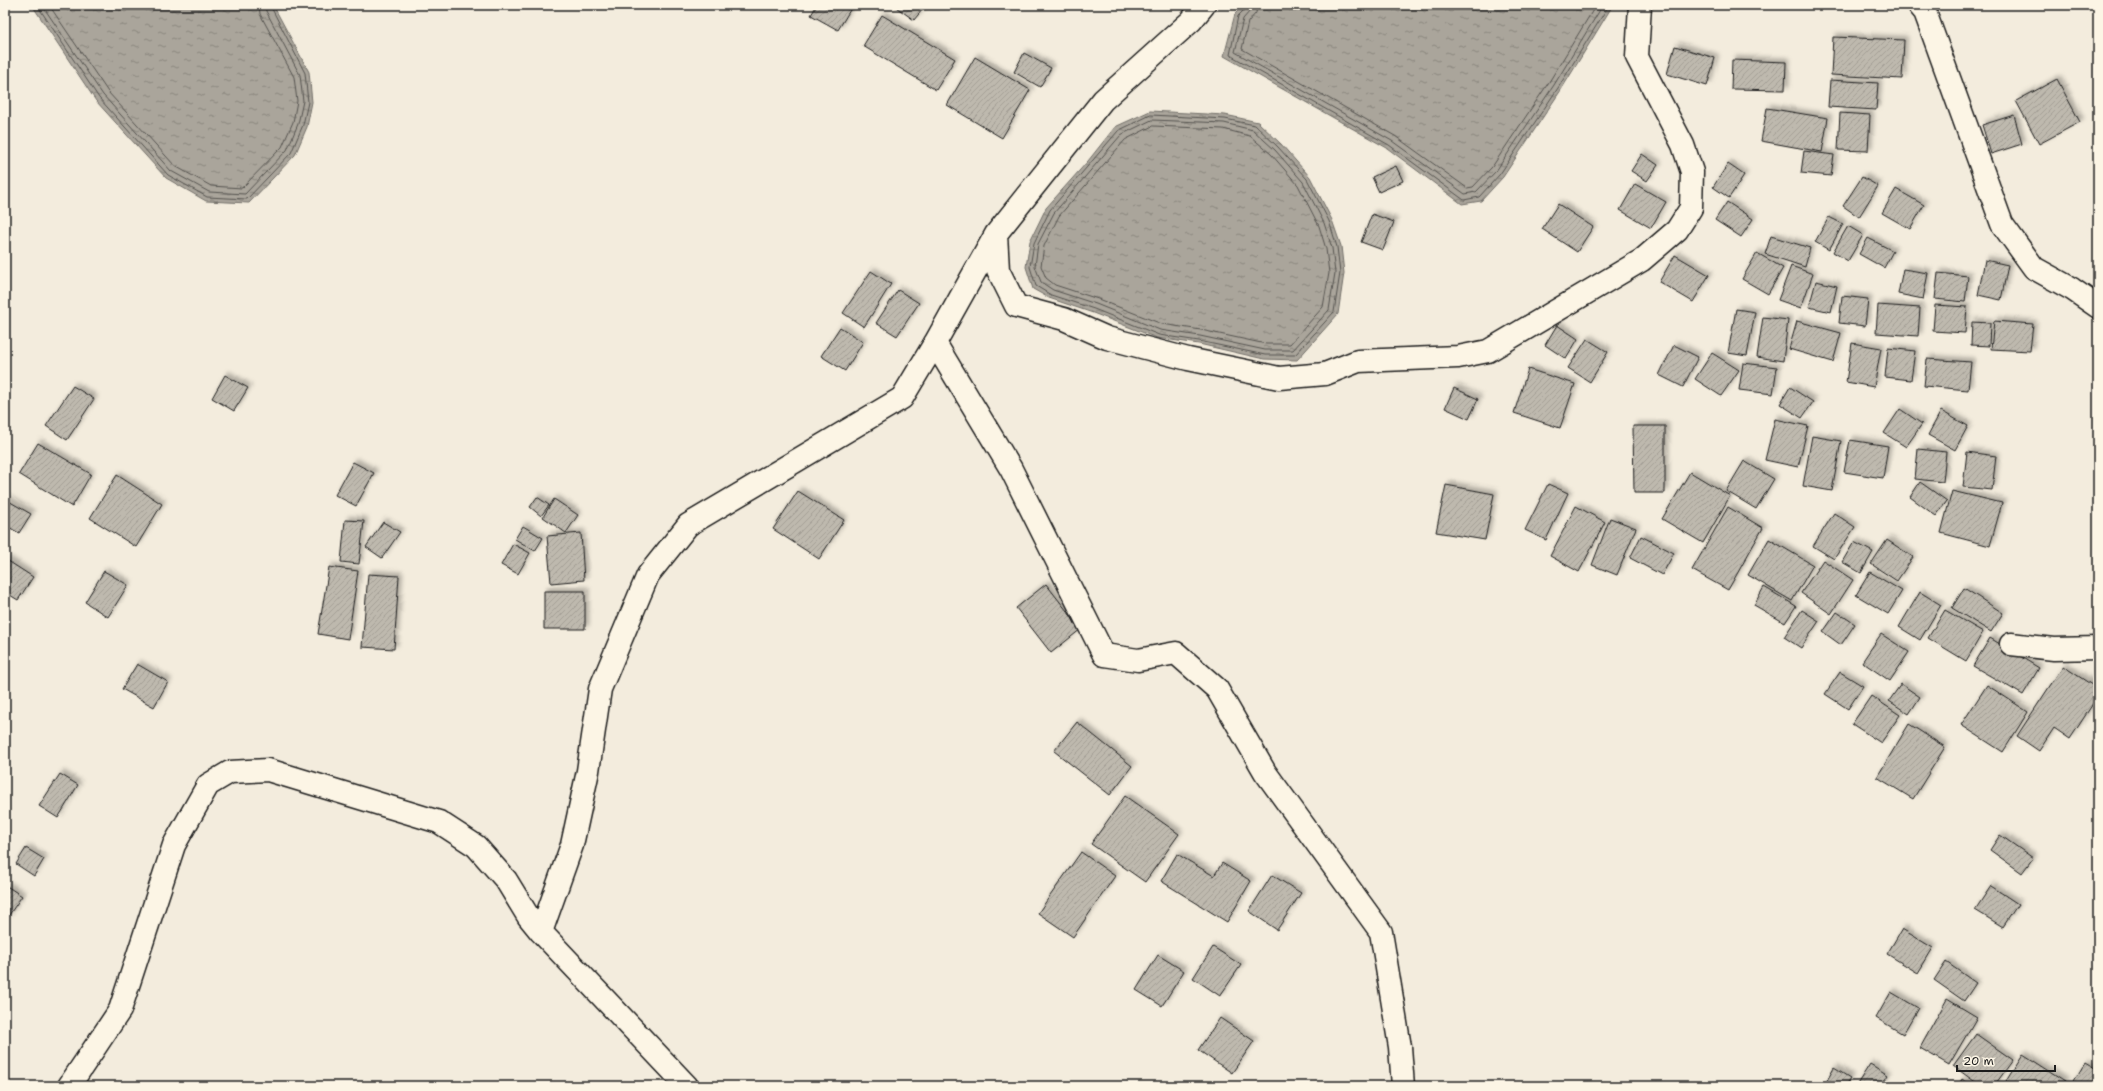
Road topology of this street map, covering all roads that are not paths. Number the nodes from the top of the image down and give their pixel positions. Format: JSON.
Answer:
{"nodes":[{"id":1,"x":1204,"y":5,"type":"edge"},
{"id":2,"x":1640,"y":5,"type":"edge"},
{"id":3,"x":1919,"y":5,"type":"edge"},
{"id":4,"x":996,"y":234,"type":"junction"},
{"id":5,"x":2098,"y":307,"type":"edge"},
{"id":6,"x":936,"y":343,"type":"junction"},
{"id":7,"x":2011,"y":644,"type":"dead end"},
{"id":8,"x":2098,"y":648,"type":"edge"},
{"id":9,"x":542,"y":932,"type":"junction"},
{"id":10,"x":69,"y":1086,"type":"edge"},
{"id":11,"x":687,"y":1086,"type":"edge"},
{"id":12,"x":1403,"y":1086,"type":"edge"}],
"edges":[{"from":1,"to":4,"type":"street"},
{"from":2,"to":4,"type":"street"},
{"from":3,"to":5,"type":"street"},
{"from":4,"to":6,"type":"street"},
{"from":6,"to":9,"type":"street"},
{"from":6,"to":12,"type":"street"},
{"from":7,"to":8,"type":"street"},
{"from":9,"to":10,"type":"street"},
{"from":9,"to":11,"type":"street"}]}
